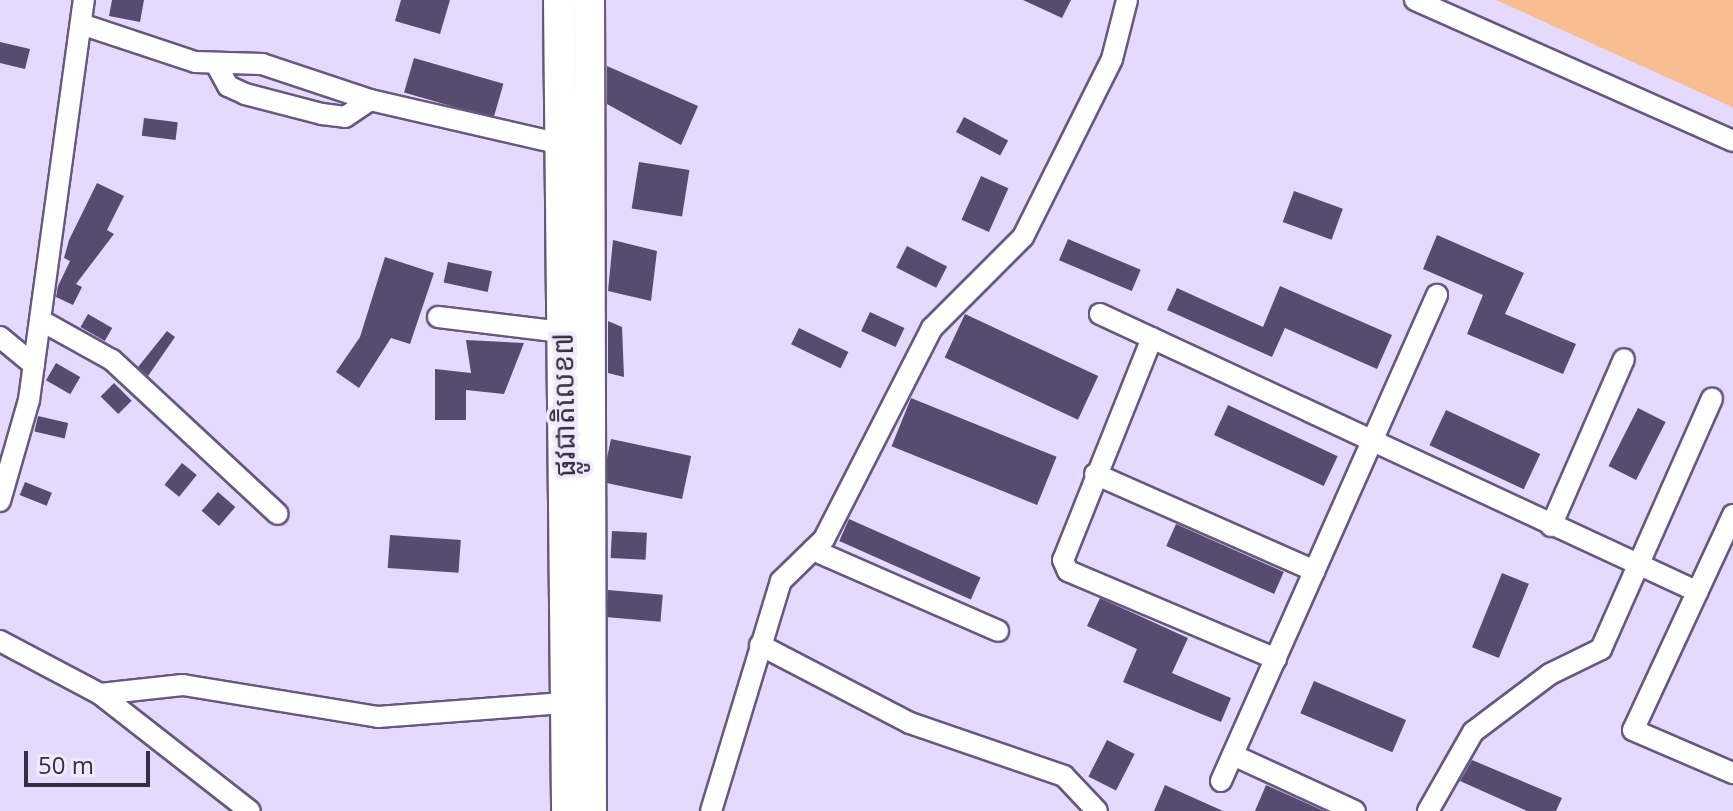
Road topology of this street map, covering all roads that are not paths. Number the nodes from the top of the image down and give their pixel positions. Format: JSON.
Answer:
{"nodes":[{"id":1,"x":84,"y":0,"type":"edge"},
{"id":2,"x":559,"y":0,"type":"edge"},
{"id":3,"x":589,"y":0,"type":"edge"},
{"id":4,"x":1127,"y":0,"type":"edge"},
{"id":5,"x":1415,"y":0,"type":"edge"},
{"id":6,"x":81,"y":24,"type":"junction"},
{"id":7,"x":217,"y":66,"type":"junction"},
{"id":8,"x":370,"y":100,"type":"junction"},
{"id":9,"x":1733,"y":141,"type":"edge"},
{"id":10,"x":560,"y":144,"type":"junction"},
{"id":11,"x":574,"y":196,"type":"junction"},
{"id":12,"x":1437,"y":295,"type":"dead end"},
{"id":13,"x":1100,"y":314,"type":"dead end"},
{"id":14,"x":438,"y":317,"type":"dead end"},
{"id":15,"x":40,"y":320,"type":"junction"},
{"id":16,"x":562,"y":332,"type":"junction"},
{"id":17,"x":0,"y":337,"type":"edge"},
{"id":18,"x":1152,"y":338,"type":"junction"},
{"id":19,"x":1624,"y":359,"type":"dead end"},
{"id":20,"x":34,"y":365,"type":"junction"},
{"id":21,"x":1712,"y":399,"type":"dead end"},
{"id":22,"x":1372,"y":441,"type":"junction"},
{"id":23,"x":1095,"y":474,"type":"junction"},
{"id":24,"x":0,"y":501,"type":"edge"},
{"id":25,"x":278,"y":514,"type":"dead end"},
{"id":26,"x":1733,"y":515,"type":"edge"},
{"id":27,"x":1551,"y":526,"type":"junction"},
{"id":28,"x":813,"y":550,"type":"junction"},
{"id":29,"x":1640,"y":568,"type":"junction"},
{"id":30,"x":1315,"y":571,"type":"junction"},
{"id":31,"x":580,"y":585,"type":"junction"},
{"id":32,"x":1698,"y":592,"type":"junction"},
{"id":33,"x":998,"y":631,"type":"dead end"},
{"id":34,"x":0,"y":641,"type":"edge"},
{"id":35,"x":760,"y":645,"type":"junction"},
{"id":36,"x":1276,"y":659,"type":"junction"},
{"id":37,"x":100,"y":694,"type":"junction"},
{"id":38,"x":566,"y":703,"type":"junction"},
{"id":39,"x":1233,"y":755,"type":"junction"},
{"id":40,"x":1733,"y":773,"type":"edge"},
{"id":41,"x":1221,"y":781,"type":"dead end"},
{"id":42,"x":1089,"y":808,"type":"edge"},
{"id":43,"x":250,"y":811,"type":"edge"},
{"id":44,"x":567,"y":811,"type":"edge"},
{"id":45,"x":591,"y":811,"type":"edge"},
{"id":46,"x":711,"y":811,"type":"edge"},
{"id":47,"x":1355,"y":811,"type":"edge"},
{"id":48,"x":1428,"y":811,"type":"edge"}],
"edges":[{"from":1,"to":6,"type":"street"},
{"from":2,"to":10,"type":"highway","name":"ផ្លូវជាតិលេខ៧"},
{"from":3,"to":11,"type":"highway","name":"ផ្លូវជាតិលេខ៧"},
{"from":4,"to":28,"type":"street"},
{"from":5,"to":9,"type":"street"},
{"from":6,"to":7,"type":"street"},
{"from":6,"to":15,"type":"street"},
{"from":7,"to":8,"type":"street"},
{"from":7,"to":8,"type":"street"},
{"from":8,"to":10,"type":"street"},
{"from":10,"to":11,"type":"highway","name":"ផ្លូវជាតិលេខ៧"},
{"from":11,"to":16,"type":"highway","name":"ផ្លូវជាតិលេខ៧"},
{"from":11,"to":31,"type":"highway","name":"ផ្លូវជាតិលេខ៧"},
{"from":12,"to":22,"type":"street"},
{"from":13,"to":18,"type":"street"},
{"from":14,"to":16,"type":"street"},
{"from":15,"to":20,"type":"street"},
{"from":15,"to":25,"type":"street"},
{"from":16,"to":31,"type":"highway","name":"ផ្លូវជាតិលេខ៧"},
{"from":17,"to":20,"type":"street"},
{"from":18,"to":22,"type":"street"},
{"from":18,"to":23,"type":"street"},
{"from":19,"to":27,"type":"street"},
{"from":20,"to":24,"type":"street"},
{"from":21,"to":29,"type":"street"},
{"from":22,"to":27,"type":"street"},
{"from":22,"to":30,"type":"street"},
{"from":23,"to":30,"type":"street"},
{"from":23,"to":36,"type":"street"},
{"from":26,"to":32,"type":"street"},
{"from":27,"to":29,"type":"street"},
{"from":28,"to":33,"type":"street"},
{"from":28,"to":35,"type":"street"},
{"from":29,"to":32,"type":"street"},
{"from":29,"to":48,"type":"street"},
{"from":30,"to":36,"type":"street"},
{"from":31,"to":38,"type":"highway","name":"ផ្លូវជាតិលេខ៧"},
{"from":31,"to":45,"type":"highway","name":"ផ្លូវជាតិលេខ៧"},
{"from":32,"to":40,"type":"street"},
{"from":34,"to":37,"type":"street"},
{"from":35,"to":42,"type":"street"},
{"from":35,"to":46,"type":"street"},
{"from":36,"to":39,"type":"street"},
{"from":37,"to":38,"type":"street"},
{"from":37,"to":43,"type":"street"},
{"from":38,"to":44,"type":"highway","name":"ផ្លូវជាតិលេខ៧"},
{"from":39,"to":41,"type":"street"},
{"from":39,"to":47,"type":"street"}]}
